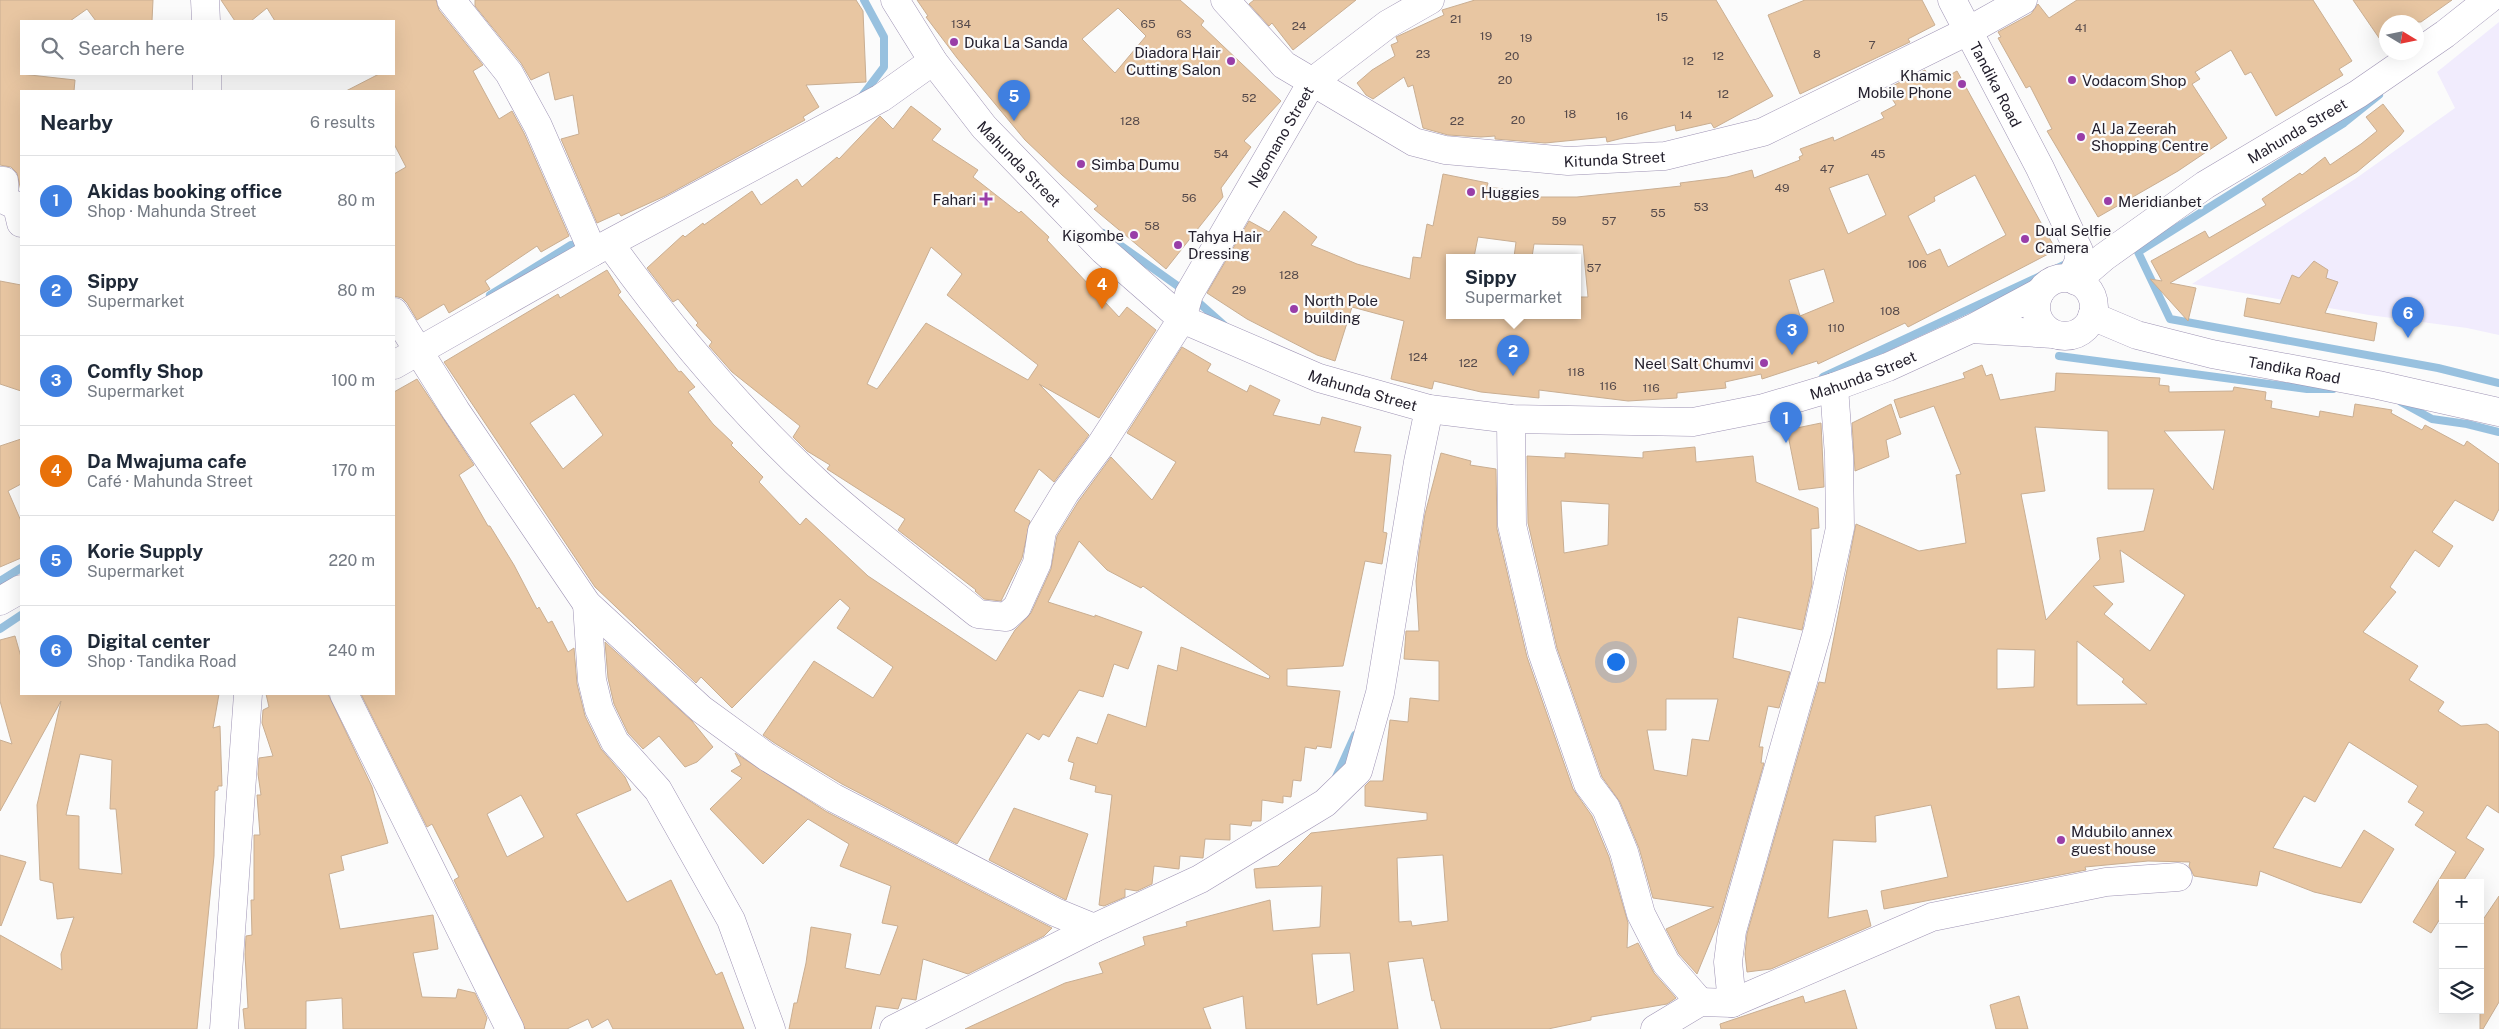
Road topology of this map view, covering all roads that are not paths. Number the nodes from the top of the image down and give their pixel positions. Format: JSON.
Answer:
{"nodes":[{"id":1,"x":205,"y":0,"type":"edge"},
{"id":2,"x":451,"y":0,"type":"edge"},
{"id":3,"x":895,"y":0,"type":"edge"},
{"id":4,"x":1224,"y":0,"type":"edge"},
{"id":5,"x":1430,"y":0,"type":"edge"},
{"id":6,"x":1952,"y":0,"type":"edge"},
{"id":7,"x":2022,"y":0,"type":"edge"},
{"id":8,"x":2488,"y":0,"type":"edge"},
{"id":9,"x":206,"y":20,"type":"edge"},
{"id":10,"x":1968,"y":30,"type":"junction"},
{"id":11,"x":932,"y":61,"type":"junction"},
{"id":12,"x":207,"y":75,"type":"edge"},
{"id":13,"x":1312,"y":82,"type":"junction"},
{"id":14,"x":208,"y":90,"type":"edge"},
{"id":15,"x":0,"y":181,"type":"edge"},
{"id":16,"x":20,"y":220,"type":"edge"},
{"id":17,"x":602,"y":248,"type":"junction"},
{"id":18,"x":2074,"y":280,"type":"junction"},
{"id":19,"x":2040,"y":292,"type":"junction"},
{"id":20,"x":395,"y":314,"type":"edge"},
{"id":21,"x":2092,"y":316,"type":"junction"},
{"id":22,"x":1182,"y":319,"type":"junction"},
{"id":23,"x":1970,"y":329,"type":"junction"},
{"id":24,"x":2053,"y":334,"type":"junction"},
{"id":25,"x":417,"y":351,"type":"junction"},
{"id":26,"x":395,"y":364,"type":"edge"},
{"id":27,"x":1834,"y":387,"type":"junction"},
{"id":28,"x":1429,"y":409,"type":"junction"},
{"id":29,"x":2499,"y":412,"type":"edge"},
{"id":30,"x":1511,"y":419,"type":"junction"},
{"id":31,"x":20,"y":590,"type":"edge"},
{"id":32,"x":0,"y":601,"type":"edge"},
{"id":33,"x":587,"y":604,"type":"junction"},
{"id":34,"x":248,"y":695,"type":"edge"},
{"id":35,"x":344,"y":695,"type":"edge"},
{"id":36,"x":2178,"y":877,"type":"dead end"},
{"id":37,"x":1094,"y":928,"type":"junction"},
{"id":38,"x":1700,"y":1002,"type":"junction"},
{"id":39,"x":1732,"y":1003,"type":"junction"},
{"id":40,"x":224,"y":1029,"type":"edge"},
{"id":41,"x":510,"y":1029,"type":"edge"},
{"id":42,"x":771,"y":1029,"type":"edge"},
{"id":43,"x":894,"y":1029,"type":"edge"},
{"id":44,"x":1655,"y":1029,"type":"edge"}],
"edges":[{"from":1,"to":9,"type":"street"},
{"from":2,"to":17,"type":"street","name":"Ngomano Street"},
{"from":3,"to":11,"type":"street","name":"Mahunda Street"},
{"from":4,"to":13,"type":"street","name":"Kitunda Street"},
{"from":5,"to":13,"type":"street","name":"Ngomano Street"},
{"from":6,"to":10,"type":"street","name":"Tandika Road"},
{"from":7,"to":10,"type":"street","name":"Kitunda Street"},
{"from":8,"to":18,"type":"street","name":"Mahunda Street"},
{"from":10,"to":13,"type":"street","name":"Kitunda Street"},
{"from":10,"to":18,"type":"street","name":"Tandika Road"},
{"from":11,"to":17,"type":"street"},
{"from":11,"to":22,"type":"street","name":"Mahunda Street"},
{"from":12,"to":14,"type":"street"},
{"from":13,"to":22,"type":"street","name":"Ngomano Street"},
{"from":15,"to":16,"type":"street"},
{"from":17,"to":22,"type":"street","name":"Ngomano Street"},
{"from":17,"to":25,"type":"street"},
{"from":18,"to":19,"type":"street"},
{"from":18,"to":21,"type":"street"},
{"from":19,"to":23,"type":"street","name":"Mahunda Street"},
{"from":19,"to":24,"type":"street"},
{"from":20,"to":25,"type":"street"},
{"from":21,"to":24,"type":"street"},
{"from":21,"to":29,"type":"street","name":"Tandika Road"},
{"from":22,"to":28,"type":"street","name":"Mahunda Street"},
{"from":23,"to":24,"type":"street"},
{"from":23,"to":27,"type":"street","name":"Mahunda Street"},
{"from":25,"to":26,"type":"street"},
{"from":25,"to":33,"type":"street"},
{"from":27,"to":30,"type":"street","name":"Mahunda Street"},
{"from":27,"to":39,"type":"street"},
{"from":28,"to":30,"type":"street","name":"Mahunda Street"},
{"from":28,"to":37,"type":"street"},
{"from":30,"to":38,"type":"street"},
{"from":31,"to":32,"type":"street"},
{"from":33,"to":37,"type":"street"},
{"from":33,"to":42,"type":"street"},
{"from":34,"to":40,"type":"street"},
{"from":35,"to":41,"type":"street"},
{"from":36,"to":39,"type":"street"},
{"from":37,"to":43,"type":"street"},
{"from":38,"to":39,"type":"street"},
{"from":38,"to":44,"type":"street"}]}
